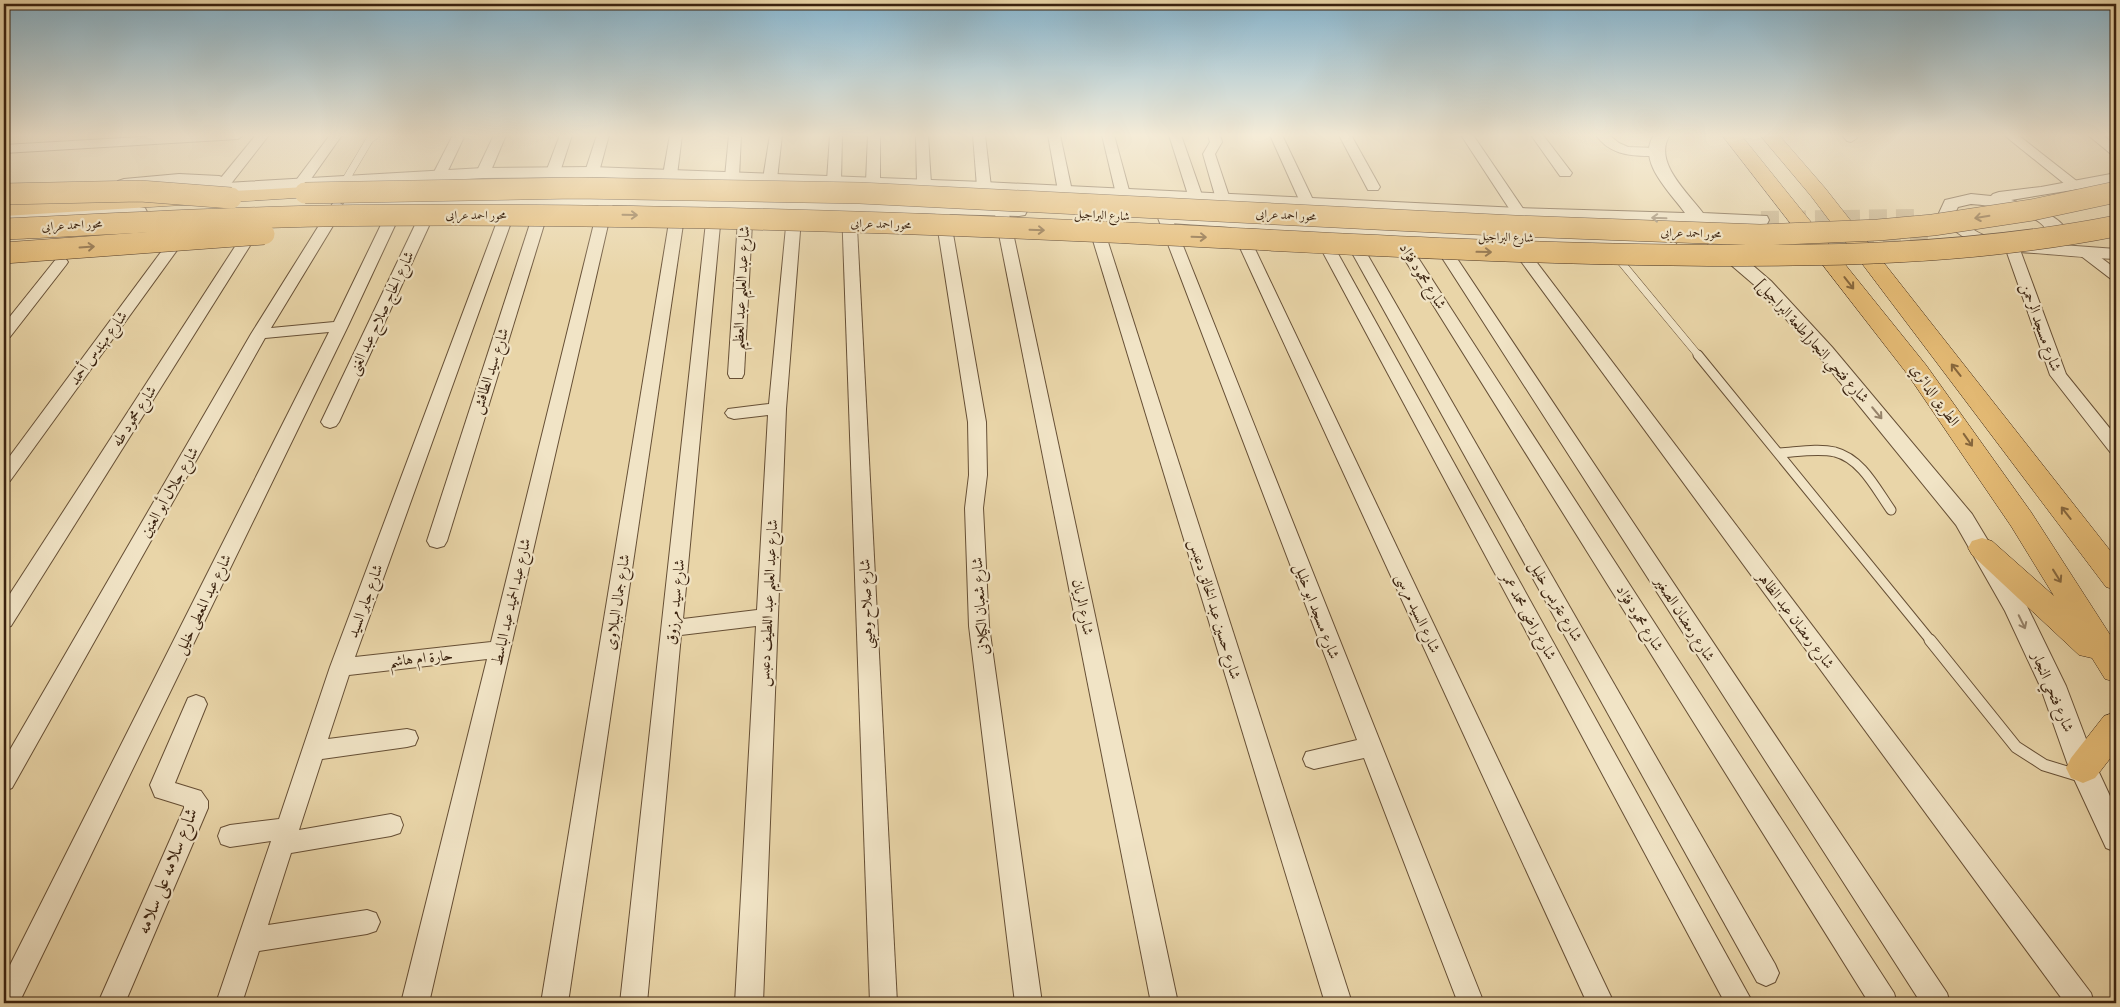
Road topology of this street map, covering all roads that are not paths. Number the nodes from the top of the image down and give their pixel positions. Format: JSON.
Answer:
{"nodes":[{"id":1,"x":143,"y":182,"type":"edge"},
{"id":2,"x":190,"y":182,"type":"edge"},
{"id":3,"x":241,"y":182,"type":"edge"},
{"id":4,"x":323,"y":182,"type":"edge"},
{"id":5,"x":521,"y":182,"type":"edge"},
{"id":6,"x":725,"y":182,"type":"edge"},
{"id":7,"x":872,"y":182,"type":"edge"},
{"id":8,"x":984,"y":182,"type":"edge"},
{"id":9,"x":1064,"y":182,"type":"edge"},
{"id":10,"x":1119,"y":182,"type":"edge"},
{"id":11,"x":1191,"y":182,"type":"edge"},
{"id":12,"x":1218,"y":182,"type":"edge"},
{"id":13,"x":1298,"y":182,"type":"edge"},
{"id":14,"x":1370,"y":182,"type":"edge"},
{"id":15,"x":1498,"y":182,"type":"edge"},
{"id":16,"x":1671,"y":182,"type":"edge"},
{"id":17,"x":1768,"y":182,"type":"edge"},
{"id":18,"x":1809,"y":182,"type":"edge"},
{"id":19,"x":2071,"y":182,"type":"edge"},
{"id":20,"x":2096,"y":182,"type":"edge"},
{"id":21,"x":301,"y":183,"type":"joint"},
{"id":22,"x":924,"y":184,"type":"joint"},
{"id":23,"x":2076,"y":186,"type":"junction"},
{"id":24,"x":984,"y":187,"type":"junction"},
{"id":25,"x":1373,"y":187,"type":"dead end"},
{"id":26,"x":4,"y":189,"type":"edge"},
{"id":27,"x":1066,"y":191,"type":"junction"},
{"id":28,"x":2116,"y":192,"type":"edge"},
{"id":29,"x":4,"y":194,"type":"edge"},
{"id":30,"x":236,"y":194,"type":"junction"},
{"id":31,"x":1122,"y":194,"type":"junction"},
{"id":32,"x":1196,"y":198,"type":"junction"},
{"id":33,"x":1223,"y":199,"type":"junction"},
{"id":34,"x":1978,"y":199,"type":"junction"},
{"id":35,"x":4,"y":200,"type":"edge"},
{"id":36,"x":544,"y":200,"type":"junction"},
{"id":37,"x":606,"y":200,"type":"junction"},
{"id":38,"x":680,"y":200,"type":"junction"},
{"id":39,"x":716,"y":201,"type":"junction"},
{"id":40,"x":511,"y":202,"type":"junction"},
{"id":41,"x":746,"y":202,"type":"junction"},
{"id":42,"x":795,"y":203,"type":"junction"},
{"id":43,"x":398,"y":204,"type":"junction"},
{"id":44,"x":432,"y":204,"type":"junction"},
{"id":45,"x":849,"y":204,"type":"junction"},
{"id":46,"x":1308,"y":204,"type":"junction"},
{"id":47,"x":338,"y":206,"type":"junction"},
{"id":48,"x":315,"y":207,"type":"junction"},
{"id":49,"x":941,"y":208,"type":"junction"},
{"id":50,"x":4,"y":210,"type":"edge"},
{"id":51,"x":1001,"y":211,"type":"junction"},
{"id":52,"x":264,"y":212,"type":"junction"},
{"id":53,"x":1519,"y":213,"type":"junction"},
{"id":54,"x":1092,"y":214,"type":"junction"},
{"id":55,"x":379,"y":215,"type":"junction"},
{"id":56,"x":4,"y":216,"type":"edge"},
{"id":57,"x":193,"y":218,"type":"junction"},
{"id":58,"x":1165,"y":218,"type":"junction"},
{"id":59,"x":1927,"y":218,"type":"tunnel mouth"},
{"id":60,"x":1950,"y":218,"type":"junction"},
{"id":61,"x":1700,"y":220,"type":"junction"},
{"id":62,"x":1760,"y":220,"type":"tunnel mouth"},
{"id":63,"x":1236,"y":223,"type":"junction"},
{"id":64,"x":2116,"y":226,"type":"edge"},
{"id":65,"x":1317,"y":228,"type":"junction"},
{"id":66,"x":4,"y":229,"type":"edge"},
{"id":67,"x":1346,"y":230,"type":"junction"},
{"id":68,"x":2116,"y":231,"type":"edge"},
{"id":69,"x":1395,"y":233,"type":"junction"},
{"id":70,"x":1434,"y":234,"type":"junction"},
{"id":71,"x":4,"y":235,"type":"edge"},
{"id":72,"x":1510,"y":237,"type":"junction"},
{"id":73,"x":2057,"y":237,"type":"junction"},
{"id":74,"x":1603,"y":240,"type":"junction"},
{"id":75,"x":1952,"y":240,"type":"tunnel mouth"},
{"id":76,"x":1982,"y":240,"type":"junction"},
{"id":77,"x":1716,"y":243,"type":"junction"},
{"id":78,"x":2116,"y":243,"type":"edge"},
{"id":79,"x":1776,"y":244,"type":"tunnel mouth"},
{"id":80,"x":2012,"y":247,"type":"junction"},
{"id":81,"x":2035,"y":249,"type":"junction"},
{"id":82,"x":4,"y":253,"type":"edge"},
{"id":83,"x":2086,"y":253,"type":"junction"},
{"id":84,"x":2116,"y":254,"type":"edge"},
{"id":85,"x":61,"y":262,"type":"dead end"},
{"id":86,"x":2116,"y":276,"type":"edge"},
{"id":87,"x":340,"y":326,"type":"junction"},
{"id":88,"x":4,"y":334,"type":"edge"},
{"id":89,"x":259,"y":334,"type":"junction"},
{"id":90,"x":736,"y":374,"type":"dead end"},
{"id":91,"x":776,"y":408,"type":"junction"},
{"id":92,"x":734,"y":413,"type":"dead end"},
{"id":93,"x":330,"y":422,"type":"dead end"},
{"id":94,"x":2116,"y":448,"type":"edge"},
{"id":95,"x":1780,"y":452,"type":"junction"},
{"id":96,"x":4,"y":478,"type":"edge"},
{"id":97,"x":1891,"y":510,"type":"dead end"},
{"id":98,"x":437,"y":541,"type":"dead end"},
{"id":99,"x":1982,"y":548,"type":"junction"},
{"id":100,"x":2115,"y":575,"type":"edge"},
{"id":101,"x":767,"y":617,"type":"junction"},
{"id":102,"x":4,"y":620,"type":"edge"},
{"id":103,"x":672,"y":628,"type":"junction"},
{"id":104,"x":500,"y":649,"type":"junction"},
{"id":105,"x":341,"y":667,"type":"junction"},
{"id":106,"x":2116,"y":670,"type":"edge"},
{"id":107,"x":196,"y":704,"type":"dead end"},
{"id":108,"x":2116,"y":726,"type":"edge"},
{"id":109,"x":407,"y":738,"type":"dead end"},
{"id":110,"x":1370,"y":747,"type":"junction"},
{"id":111,"x":313,"y":751,"type":"junction"},
{"id":112,"x":1314,"y":759,"type":"dead end"},
{"id":113,"x":2085,"y":773,"type":"junction"},
{"id":114,"x":4,"y":781,"type":"edge"},
{"id":115,"x":391,"y":825,"type":"dead end"},
{"id":116,"x":230,"y":836,"type":"dead end"},
{"id":117,"x":285,"y":836,"type":"junction"},
{"id":118,"x":2116,"y":839,"type":"edge"},
{"id":119,"x":367,"y":922,"type":"dead end"},
{"id":120,"x":250,"y":940,"type":"junction"},
{"id":121,"x":1766,"y":973,"type":"dead end"},
{"id":122,"x":5,"y":1003,"type":"edge"},
{"id":123,"x":111,"y":1003,"type":"edge"},
{"id":124,"x":229,"y":1003,"type":"edge"},
{"id":125,"x":415,"y":1003,"type":"edge"},
{"id":126,"x":554,"y":1003,"type":"edge"},
{"id":127,"x":633,"y":1003,"type":"edge"},
{"id":128,"x":749,"y":1003,"type":"edge"},
{"id":129,"x":884,"y":1003,"type":"edge"},
{"id":130,"x":1029,"y":1003,"type":"edge"},
{"id":131,"x":1165,"y":1003,"type":"edge"},
{"id":132,"x":1339,"y":1003,"type":"edge"},
{"id":133,"x":1471,"y":1003,"type":"edge"},
{"id":134,"x":1601,"y":1003,"type":"edge"},
{"id":135,"x":1740,"y":1003,"type":"edge"},
{"id":136,"x":1884,"y":1003,"type":"edge"},
{"id":137,"x":1937,"y":1003,"type":"edge"},
{"id":138,"x":2081,"y":1003,"type":"edge"}],
"edges":[{"from":1,"to":26,"type":"street"},
{"from":2,"to":30,"type":"street"},
{"from":3,"to":30,"type":"street"},
{"from":4,"to":21,"type":"street","name":"شارع البراجيل"},
{"from":5,"to":40,"type":"street","name":"شارع جابر السيد"},
{"from":6,"to":39,"type":"street","name":"شارع سيد مرزوق"},
{"from":7,"to":22,"type":"street","name":"شارع البراجيل"},
{"from":8,"to":24,"type":"street"},
{"from":9,"to":27,"type":"street"},
{"from":10,"to":31,"type":"street"},
{"from":11,"to":32,"type":"street"},
{"from":12,"to":33,"type":"street"},
{"from":13,"to":46,"type":"street"},
{"from":14,"to":25,"type":"street"},
{"from":15,"to":53,"type":"street"},
{"from":16,"to":61,"type":"street","name":"شارع فتحي النجار[طلعة البراجيل]"},
{"from":17,"to":106,"type":"highway","name":"الطريق الدائري","one_way":true},
{"from":100,"to":18,"type":"highway","name":"الطريق الدائري","one_way":true},
{"from":19,"to":23,"type":"street"},
{"from":20,"to":23,"type":"street"},
{"from":21,"to":30,"type":"street","name":"شارع البراجيل"},
{"from":22,"to":24,"type":"street","name":"شارع البراجيل"},
{"from":23,"to":34,"type":"street"},
{"from":24,"to":27,"type":"street","name":"شارع البراجيل"},
{"from":27,"to":31,"type":"street","name":"شارع البراجيل"},
{"from":28,"to":30,"type":"highway","name":"محور احمد عرابى","one_way":true,"bridge":true},
{"from":29,"to":30,"type":"highway","bridge":true},
{"from":30,"to":35,"type":"street","bridge":true},
{"from":30,"to":48,"type":"street","name":"شارع البراجيل"},
{"from":30,"to":50,"type":"highway","name":"محور احمد عرابى","bridge":true},
{"from":30,"to":56,"type":"street"},
{"from":31,"to":32,"type":"street","name":"شارع البراجيل"},
{"from":32,"to":33,"type":"street","name":"شارع البراجيل"},
{"from":33,"to":46,"type":"street","name":"شارع البراجيل"},
{"from":34,"to":60,"type":"street"},
{"from":34,"to":73,"type":"street"},
{"from":36,"to":37,"type":"street","name":"شارع البراجيل"},
{"from":36,"to":40,"type":"street","name":"شارع البراجيل"},
{"from":36,"to":98,"type":"street","name":"شارع سيد الطافش"},
{"from":37,"to":38,"type":"street","name":"شارع البراجيل"},
{"from":37,"to":104,"type":"street","name":"شارع عبد الحميد عبد الباسط"},
{"from":38,"to":39,"type":"street","name":"شارع البراجيل"},
{"from":38,"to":126,"type":"street","name":"شارع جمال الببلاوى"},
{"from":39,"to":41,"type":"street","name":"شارع البراجيل"},
{"from":39,"to":103,"type":"street","name":"شارع سيد مرزوق"},
{"from":40,"to":44,"type":"street","name":"شارع البراجيل"},
{"from":40,"to":105,"type":"street","name":"شارع جابر السيد"},
{"from":41,"to":42,"type":"street","name":"شارع البراجيل"},
{"from":41,"to":90,"type":"street","name":"شارع عبد العليم عبد العظيم"},
{"from":42,"to":45,"type":"street","name":"شارع البراجيل"},
{"from":42,"to":91,"type":"street","name":"شارع عبد العليم عبد اللطيف دعبس"},
{"from":43,"to":44,"type":"street","name":"شارع البراجيل"},
{"from":43,"to":47,"type":"street","name":"شارع البراجيل"},
{"from":43,"to":87,"type":"street","name":"شارع عبد المعطى خليل"},
{"from":44,"to":93,"type":"street","name":"شارع الحاج صلاح عبد الغنى"},
{"from":45,"to":49,"type":"street","name":"شارع البراجيل"},
{"from":45,"to":129,"type":"street","name":"شارع صلاح وهيبى"},
{"from":46,"to":53,"type":"street","name":"شارع البراجيل"},
{"from":47,"to":48,"type":"street","name":"شارع البراجيل"},
{"from":47,"to":89,"type":"street","name":"شارع جلال أبو العنين"},
{"from":48,"to":52,"type":"street"},
{"from":49,"to":51,"type":"street","name":"شارع البراجيل"},
{"from":49,"to":130,"type":"street","name":"شارع شعبان الكيلانى"},
{"from":51,"to":54,"type":"street","name":"شارع البراجيل"},
{"from":51,"to":131,"type":"street","name":"شارع الريان"},
{"from":52,"to":57,"type":"street"},
{"from":52,"to":102,"type":"street","name":"شارع محمود طه"},
{"from":61,"to":53,"type":"street","name":"شارع البراجيل","one_way":true},
{"from":54,"to":58,"type":"street","name":"شارع البراجيل"},
{"from":54,"to":132,"type":"street","name":"شارع حسين عبد الخالق دعبس"},
{"from":55,"to":64,"type":"highway","name":"محور احمد عرابى","one_way":true,"bridge":true},
{"from":55,"to":66,"type":"highway","name":"محور احمد عرابى","bridge":true},
{"from":82,"to":55,"type":"highway","one_way":true,"bridge":true},
{"from":57,"to":71,"type":"street"},
{"from":57,"to":96,"type":"street","name":"شارع مهندس أحمد"},
{"from":58,"to":63,"type":"street","name":"شارع البراجيل"},
{"from":58,"to":110,"type":"street","name":"شارع مسجد ابو خليل"},
{"from":59,"to":60,"type":"street"},
{"from":60,"to":76,"type":"street"},
{"from":61,"to":62,"type":"street","name":"شارع البراجيل"},
{"from":61,"to":77,"type":"street","name":"شارع فتحي النجار[طلعة البراجيل]"},
{"from":63,"to":65,"type":"street","name":"شارع البراجيل"},
{"from":63,"to":134,"type":"street","name":"شارع السيد مرسى"},
{"from":65,"to":67,"type":"street","name":"شارع البراجيل"},
{"from":65,"to":135,"type":"street","name":"شارع راضى محمد عمر"},
{"from":67,"to":69,"type":"street","name":"شارع البراجيل"},
{"from":67,"to":121,"type":"street","name":"شارع عتريس خليل"},
{"from":68,"to":73,"type":"street"},
{"from":69,"to":70,"type":"street","name":"شارع البراجيل"},
{"from":69,"to":136,"type":"street","name":"شارع محمود فؤاد"},
{"from":70,"to":72,"type":"street","name":"شارع البراجيل"},
{"from":70,"to":137,"type":"street","name":"شارع رمضان الصغير"},
{"from":72,"to":74,"type":"street","name":"شارع البراجيل"},
{"from":72,"to":138,"type":"street","name":"شارع رمضان عبد الظاهر"},
{"from":73,"to":78,"type":"street"},
{"from":73,"to":81,"type":"street"},
{"from":74,"to":77,"type":"street","name":"شارع البراجيل"},
{"from":74,"to":95,"type":"lane"},
{"from":75,"to":76,"type":"street"},
{"from":76,"to":80,"type":"street"},
{"from":77,"to":79,"type":"street","name":"شارع البراجيل"},
{"from":77,"to":99,"type":"street","name":"شارع فتحي النجار[طلعة البراجيل]","one_way":true},
{"from":80,"to":81,"type":"street"},
{"from":80,"to":94,"type":"street","name":"شارع مسجد الرحمن"},
{"from":81,"to":83,"type":"street"},
{"from":83,"to":84,"type":"street"},
{"from":83,"to":86,"type":"street"},
{"from":85,"to":88,"type":"street"},
{"from":87,"to":89,"type":"street"},
{"from":87,"to":122,"type":"street","name":"شارع عبد المعطى خليل"},
{"from":89,"to":114,"type":"street","name":"شارع جلال أبو العنين"},
{"from":91,"to":92,"type":"street"},
{"from":91,"to":101,"type":"street","name":"شارع عبد العليم عبد اللطيف دعبس"},
{"from":95,"to":97,"type":"lane"},
{"from":95,"to":113,"type":"lane"},
{"from":99,"to":106,"type":"highway"},
{"from":99,"to":113,"type":"street","name":"شارع فتحي النجار","one_way":true},
{"from":101,"to":103,"type":"street"},
{"from":101,"to":128,"type":"street","name":"شارع عبد العليم عبد اللطيف دعبس"},
{"from":103,"to":127,"type":"street","name":"شارع سيد مرزوق"},
{"from":104,"to":105,"type":"street","name":"حارة ام هاشم"},
{"from":104,"to":125,"type":"street","name":"شارع عبد الحميد عبد الباسط"},
{"from":105,"to":111,"type":"street","name":"شارع جابر السيد"},
{"from":107,"to":123,"type":"street","name":"شارع سلامه على سلامه"},
{"from":108,"to":113,"type":"highway"},
{"from":109,"to":111,"type":"street"},
{"from":110,"to":112,"type":"street"},
{"from":110,"to":133,"type":"street","name":"شارع مسجد ابو خليل"},
{"from":111,"to":117,"type":"street","name":"شارع جابر السيد"},
{"from":113,"to":118,"type":"street","name":"شارع فتحي النجار"},
{"from":115,"to":117,"type":"street"},
{"from":116,"to":117,"type":"street"},
{"from":117,"to":120,"type":"street","name":"شارع جابر السيد"},
{"from":119,"to":120,"type":"street"},
{"from":120,"to":124,"type":"street","name":"شارع جابر السيد"}]}
